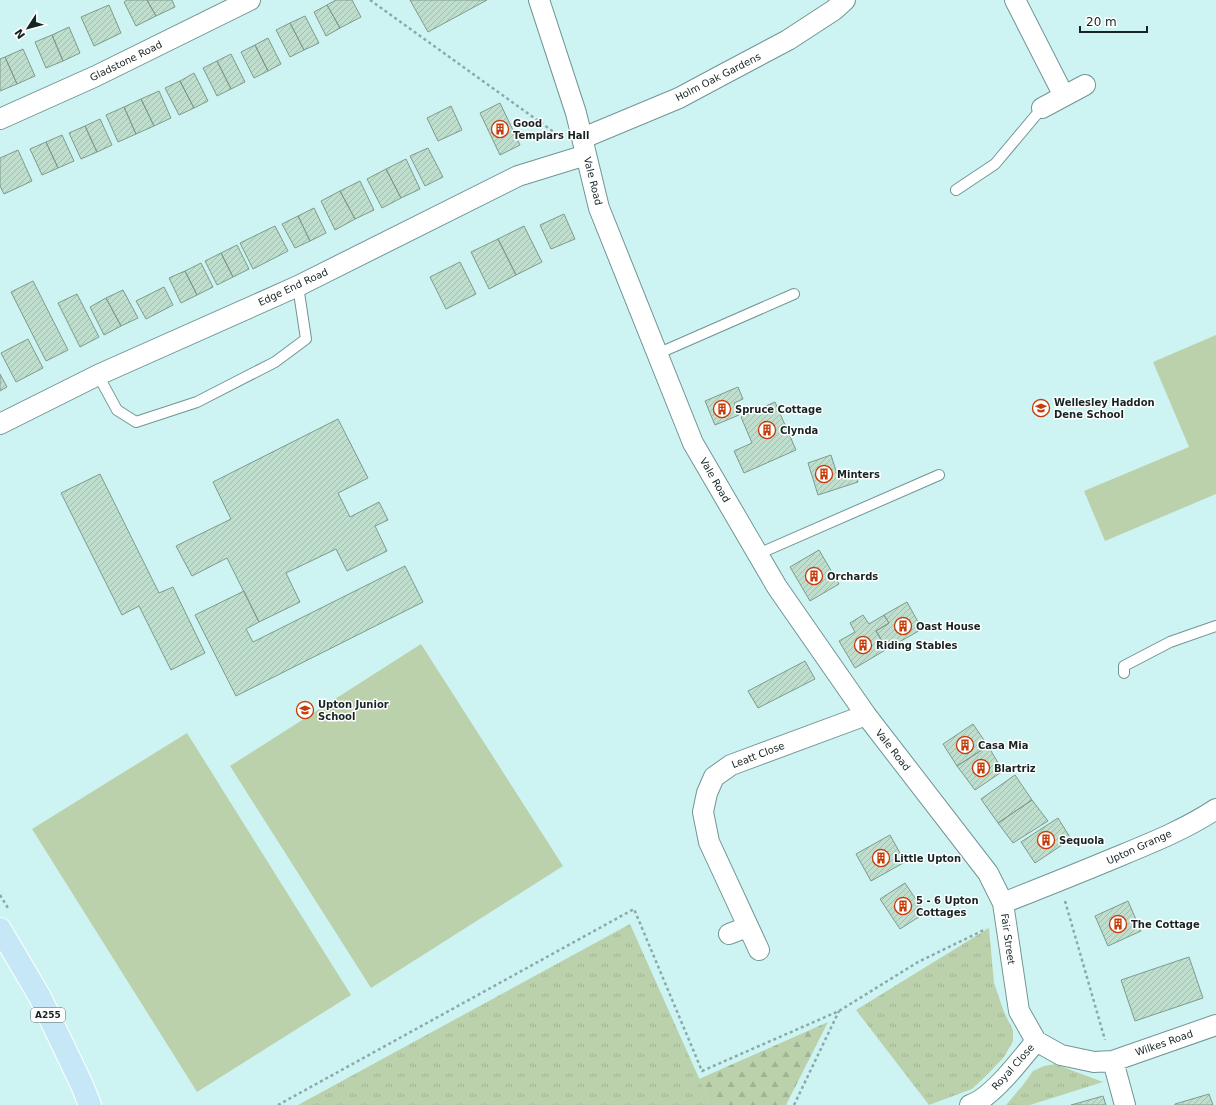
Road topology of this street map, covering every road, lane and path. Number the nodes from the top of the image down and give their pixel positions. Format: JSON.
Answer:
{"nodes":[{"id":1,"x":250,"y":0,"type":"edge"},
{"id":2,"x":370,"y":0,"type":"edge"},
{"id":3,"x":539,"y":0,"type":"edge"},
{"id":4,"x":845,"y":0,"type":"edge"},
{"id":5,"x":1015,"y":0,"type":"edge"},
{"id":6,"x":1085,"y":85,"type":"dead end"},
{"id":7,"x":1064,"y":96,"type":"junction"},
{"id":8,"x":1042,"y":108,"type":"joint"},
{"id":9,"x":0,"y":119,"type":"edge"},
{"id":10,"x":584,"y":146,"type":"junction"},
{"id":11,"x":956,"y":190,"type":"dead end"},
{"id":12,"x":298,"y":286,"type":"junction"},
{"id":13,"x":794,"y":294,"type":"dead end"},
{"id":14,"x":657,"y":354,"type":"junction"},
{"id":15,"x":98,"y":375,"type":"junction"},
{"id":16,"x":0,"y":424,"type":"edge"},
{"id":17,"x":939,"y":475,"type":"dead end"},
{"id":18,"x":758,"y":554,"type":"junction"},
{"id":19,"x":1216,"y":626,"type":"edge"},
{"id":20,"x":1124,"y":673,"type":"dead end"},
{"id":21,"x":866,"y":715,"type":"junction"},
{"id":22,"x":1216,"y":808,"type":"edge"},
{"id":23,"x":1059,"y":881,"type":"junction"},
{"id":24,"x":1004,"y":911,"type":"junction"},
{"id":25,"x":747,"y":927,"type":"junction"},
{"id":26,"x":0,"y":929,"type":"edge"},
{"id":27,"x":728,"y":934,"type":"dead end"},
{"id":28,"x":759,"y":950,"type":"dead end"},
{"id":29,"x":839,"y":1011,"type":"junction"},
{"id":30,"x":1216,"y":1025,"type":"edge"},
{"id":31,"x":1036,"y":1041,"type":"junction"},
{"id":32,"x":1113,"y":1061,"type":"junction"},
{"id":33,"x":90,"y":1105,"type":"edge"},
{"id":34,"x":278,"y":1105,"type":"edge"},
{"id":35,"x":794,"y":1105,"type":"edge"},
{"id":36,"x":970,"y":1105,"type":"edge"},
{"id":37,"x":1125,"y":1105,"type":"edge"}],
"edges":[{"from":1,"to":9,"type":"street","name":"Gladstone Road"},
{"from":2,"to":10,"type":"path"},
{"from":3,"to":10,"type":"street","name":"Vale Road"},
{"from":4,"to":10,"type":"street","name":"Holm Oak Gardens"},
{"from":5,"to":7,"type":"street"},
{"from":6,"to":7,"type":"street"},
{"from":7,"to":8,"type":"street"},
{"from":8,"to":11,"type":"lane"},
{"from":10,"to":12,"type":"street","name":"Edge End Road"},
{"from":10,"to":14,"type":"street","name":"Vale Road"},
{"from":12,"to":15,"type":"street","name":"Edge End Road"},
{"from":12,"to":15,"type":"lane"},
{"from":13,"to":14,"type":"lane"},
{"from":14,"to":18,"type":"street","name":"Vale Road"},
{"from":15,"to":16,"type":"street","name":"Edge End Road"},
{"from":17,"to":18,"type":"lane"},
{"from":18,"to":21,"type":"street","name":"Vale Road"},
{"from":19,"to":20,"type":"lane"},
{"from":21,"to":24,"type":"street","name":"Vale Road"},
{"from":21,"to":25,"type":"street","name":"Leatt Close"},
{"from":22,"to":23,"type":"street","name":"Upton Grange"},
{"from":23,"to":24,"type":"street","name":"Fair Street"},
{"from":23,"to":32,"type":"path"},
{"from":24,"to":29,"type":"path"},
{"from":24,"to":31,"type":"street","name":"Fair Street"},
{"from":25,"to":27,"type":"street"},
{"from":25,"to":28,"type":"street","name":"Leatt Close"},
{"from":26,"to":33,"type":"main road","number":"A255"},
{"from":29,"to":34,"type":"path"},
{"from":29,"to":35,"type":"path"},
{"from":30,"to":32,"type":"street","name":"Wilkes Road"},
{"from":31,"to":32,"type":"street"},
{"from":31,"to":36,"type":"street","name":"Royal Close"},
{"from":32,"to":37,"type":"street"}]}
